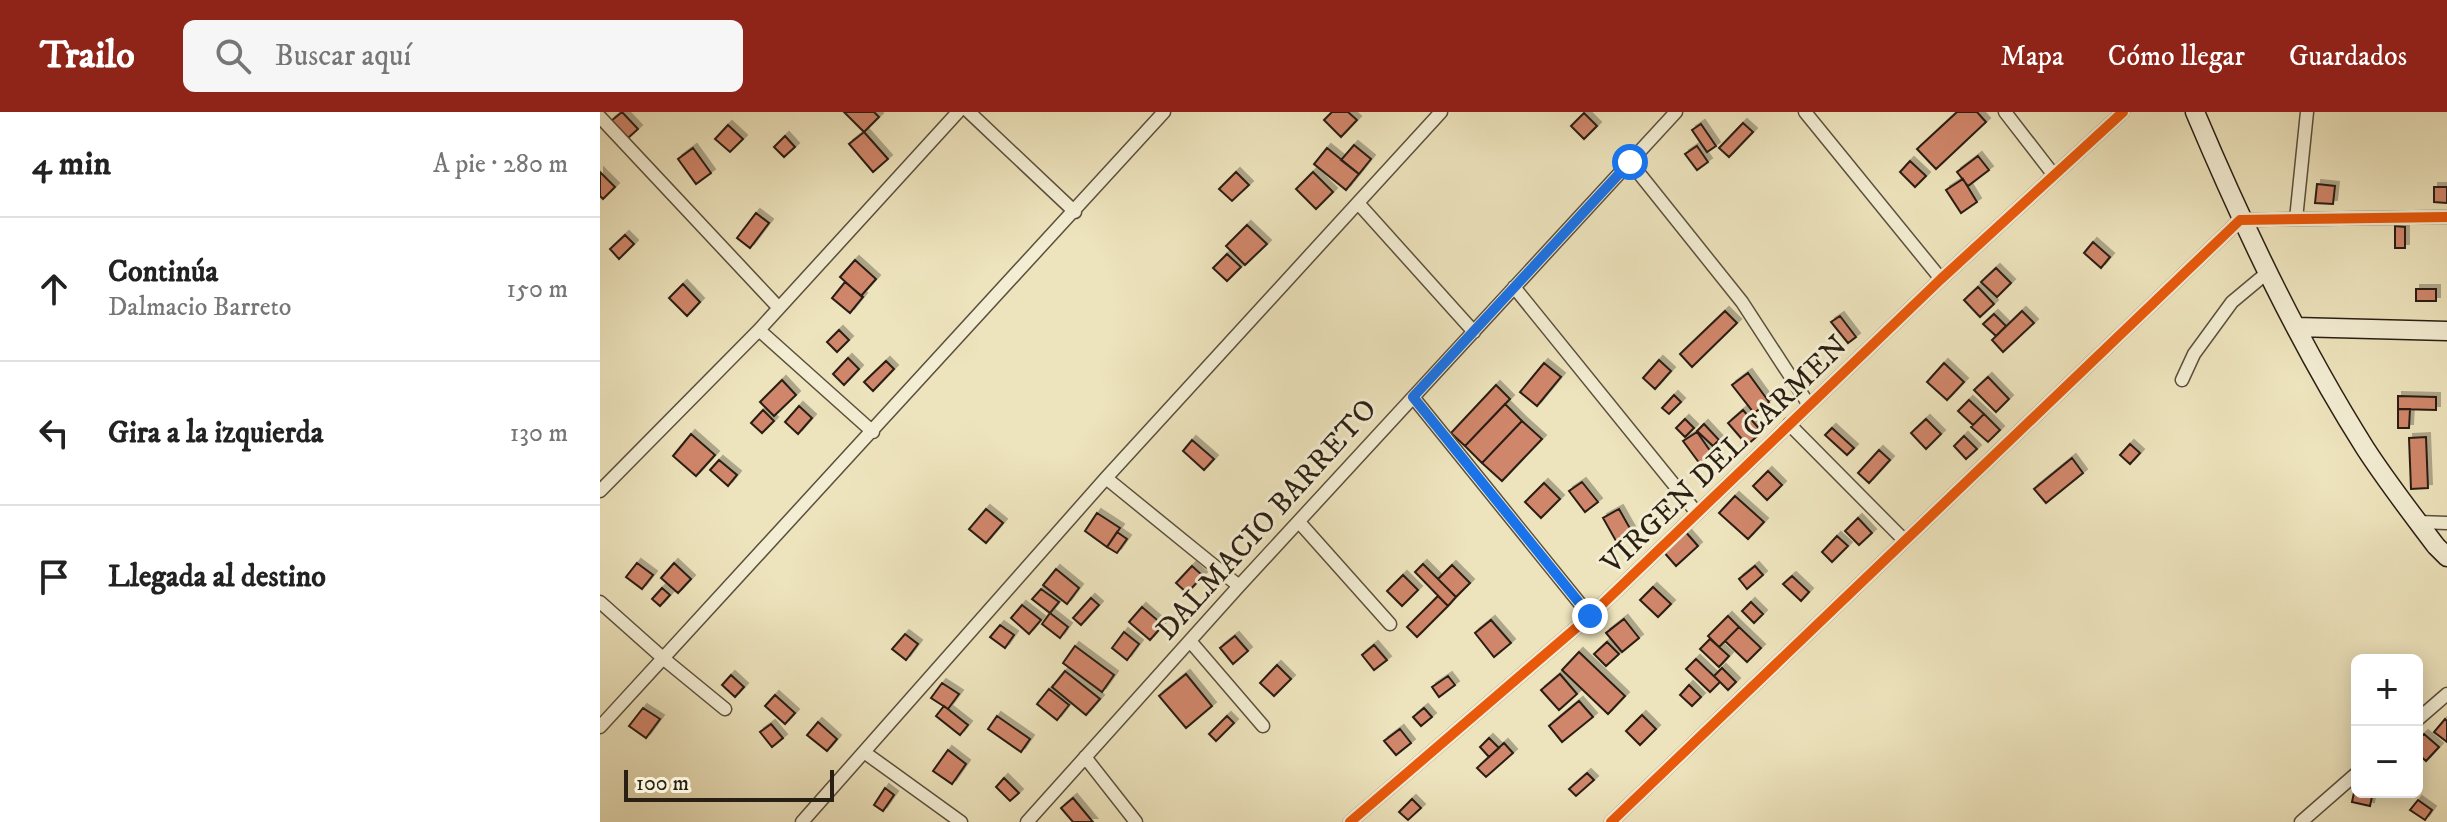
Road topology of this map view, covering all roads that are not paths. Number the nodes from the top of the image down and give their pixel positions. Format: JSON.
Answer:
{"nodes":[{"id":1,"x":958,"y":112,"type":"edge"},
{"id":2,"x":969,"y":112,"type":"edge"},
{"id":3,"x":1164,"y":112,"type":"edge"},
{"id":4,"x":1441,"y":112,"type":"edge"},
{"id":5,"x":1676,"y":112,"type":"edge"},
{"id":6,"x":1805,"y":112,"type":"edge"},
{"id":7,"x":2005,"y":112,"type":"edge"},
{"id":8,"x":2123,"y":112,"type":"edge"},
{"id":9,"x":2195,"y":112,"type":"edge"},
{"id":10,"x":2307,"y":112,"type":"edge"},
{"id":11,"x":600,"y":117,"type":"edge"},
{"id":12,"x":1630,"y":162,"type":"junction"},
{"id":13,"x":2053,"y":174,"type":"junction"},
{"id":14,"x":1358,"y":203,"type":"junction"},
{"id":15,"x":1075,"y":212,"type":"junction"},
{"id":16,"x":2447,"y":217,"type":"edge"},
{"id":17,"x":2296,"y":219,"type":"junction"},
{"id":18,"x":2240,"y":220,"type":"junction"},
{"id":19,"x":2268,"y":272,"type":"junction"},
{"id":20,"x":1941,"y":279,"type":"junction"},
{"id":21,"x":1514,"y":287,"type":"junction"},
{"id":22,"x":779,"y":308,"type":"junction"},
{"id":23,"x":2296,"y":327,"type":"junction"},
{"id":24,"x":759,"y":330,"type":"junction"},
{"id":25,"x":2447,"y":331,"type":"edge"},
{"id":26,"x":1474,"y":332,"type":"junction"},
{"id":27,"x":2182,"y":380,"type":"dead end"},
{"id":28,"x":1413,"y":397,"type":"junction"},
{"id":29,"x":1809,"y":405,"type":"junction"},
{"id":30,"x":1789,"y":424,"type":"junction"},
{"id":31,"x":873,"y":432,"type":"junction"},
{"id":32,"x":619,"y":469,"type":"junction"},
{"id":33,"x":600,"y":473,"type":"edge"},
{"id":34,"x":1106,"y":478,"type":"junction"},
{"id":35,"x":600,"y":491,"type":"edge"},
{"id":36,"x":1697,"y":513,"type":"junction"},
{"id":37,"x":1299,"y":522,"type":"junction"},
{"id":38,"x":2418,"y":522,"type":"junction"},
{"id":39,"x":2447,"y":523,"type":"edge"},
{"id":40,"x":1904,"y":540,"type":"junction"},
{"id":41,"x":2447,"y":557,"type":"edge"},
{"id":42,"x":1239,"y":586,"type":"junction"},
{"id":43,"x":600,"y":602,"type":"edge"},
{"id":44,"x":1590,"y":616,"type":"junction"},
{"id":45,"x":1390,"y":624,"type":"dead end"},
{"id":46,"x":1190,"y":641,"type":"junction"},
{"id":47,"x":664,"y":659,"type":"junction"},
{"id":48,"x":2447,"y":694,"type":"edge"},
{"id":49,"x":725,"y":709,"type":"dead end"},
{"id":50,"x":2423,"y":715,"type":"edge"},
{"id":51,"x":1263,"y":726,"type":"dead end"},
{"id":52,"x":600,"y":727,"type":"edge"},
{"id":53,"x":864,"y":752,"type":"junction"},
{"id":54,"x":1085,"y":757,"type":"junction"},
{"id":55,"x":2351,"y":778,"type":"edge"},
{"id":56,"x":802,"y":822,"type":"edge"},
{"id":57,"x":961,"y":822,"type":"edge"},
{"id":58,"x":1027,"y":822,"type":"edge"},
{"id":59,"x":1136,"y":822,"type":"edge"},
{"id":60,"x":1350,"y":822,"type":"edge"},
{"id":61,"x":1611,"y":822,"type":"edge"},
{"id":62,"x":2301,"y":822,"type":"edge"}],
"edges":[{"from":1,"to":22,"type":"street"},
{"from":2,"to":15,"type":"street"},
{"from":3,"to":15,"type":"street"},
{"from":4,"to":14,"type":"street"},
{"from":5,"to":12,"type":"street","name":"DALMACIO BARRETO"},
{"from":6,"to":20,"type":"street"},
{"from":7,"to":13,"type":"street"},
{"from":8,"to":13,"type":"street","name":"VIRGEN DEL CARMEN"},
{"from":9,"to":18,"type":"main road"},
{"from":10,"to":17,"type":"street"},
{"from":11,"to":22,"type":"street"},
{"from":12,"to":21,"type":"street","name":"DALMACIO BARRETO"},
{"from":12,"to":29,"type":"street"},
{"from":13,"to":20,"type":"street","name":"VIRGEN DEL CARMEN"},
{"from":14,"to":26,"type":"street"},
{"from":14,"to":34,"type":"street"},
{"from":15,"to":31,"type":"street"},
{"from":16,"to":17,"type":"street"},
{"from":17,"to":18,"type":"street"},
{"from":18,"to":19,"type":"main road"},
{"from":18,"to":40,"type":"street"},
{"from":19,"to":23,"type":"main road"},
{"from":19,"to":27,"type":"street"},
{"from":20,"to":29,"type":"street","name":"VIRGEN DEL CARMEN"},
{"from":21,"to":26,"type":"street","name":"DALMACIO BARRETO"},
{"from":21,"to":36,"type":"street"},
{"from":22,"to":24,"type":"street"},
{"from":23,"to":25,"type":"main road"},
{"from":23,"to":38,"type":"main road"},
{"from":24,"to":31,"type":"street"},
{"from":24,"to":32,"type":"street"},
{"from":26,"to":28,"type":"street","name":"DALMACIO BARRETO"},
{"from":28,"to":37,"type":"street","name":"DALMACIO BARRETO"},
{"from":28,"to":44,"type":"street"},
{"from":29,"to":30,"type":"street","name":"VIRGEN DEL CARMEN"},
{"from":30,"to":36,"type":"street","name":"VIRGEN DEL CARMEN"},
{"from":30,"to":40,"type":"street"},
{"from":31,"to":47,"type":"street"},
{"from":32,"to":33,"type":"street"},
{"from":32,"to":35,"type":"street"},
{"from":34,"to":42,"type":"street"},
{"from":34,"to":53,"type":"street"},
{"from":36,"to":44,"type":"street","name":"VIRGEN DEL CARMEN"},
{"from":37,"to":42,"type":"street","name":"DALMACIO BARRETO"},
{"from":37,"to":45,"type":"street"},
{"from":38,"to":39,"type":"street"},
{"from":38,"to":41,"type":"main road"},
{"from":40,"to":61,"type":"street"},
{"from":42,"to":46,"type":"street","name":"DALMACIO BARRETO"},
{"from":43,"to":47,"type":"street"},
{"from":44,"to":60,"type":"street","name":"VIRGEN DEL CARMEN"},
{"from":46,"to":51,"type":"street"},
{"from":46,"to":54,"type":"street","name":"DALMACIO BARRETO"},
{"from":47,"to":49,"type":"street"},
{"from":47,"to":52,"type":"street"},
{"from":48,"to":50,"type":"street"},
{"from":53,"to":56,"type":"street"},
{"from":53,"to":57,"type":"street"},
{"from":54,"to":58,"type":"street","name":"DALMACIO BARRETO"},
{"from":54,"to":59,"type":"street"},
{"from":55,"to":62,"type":"street"}]}
